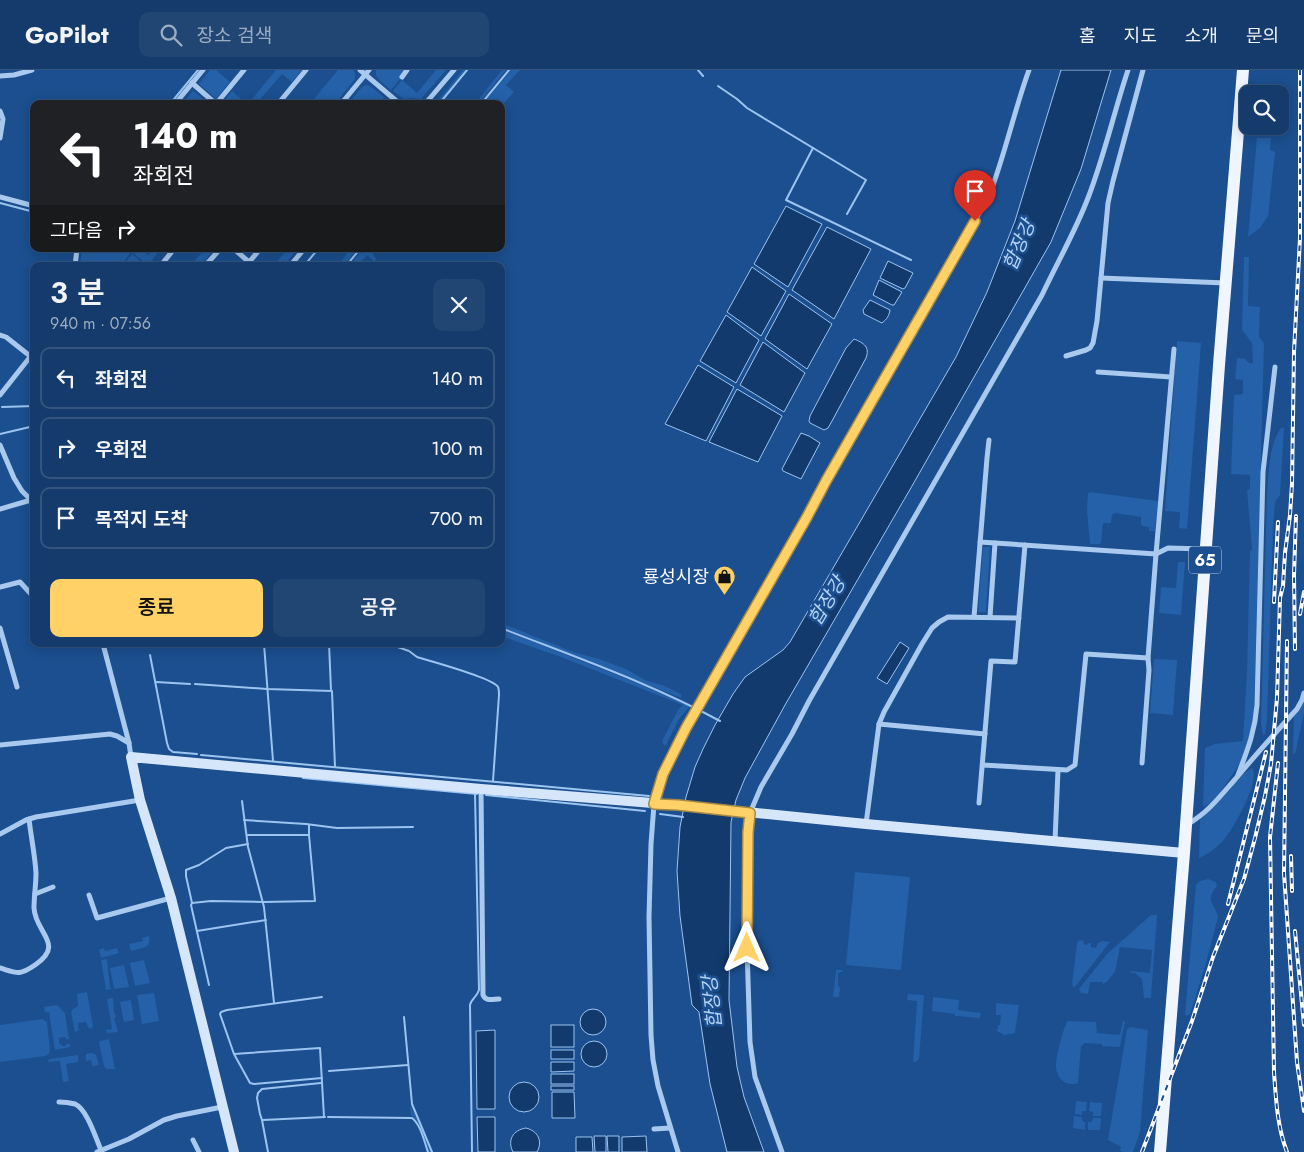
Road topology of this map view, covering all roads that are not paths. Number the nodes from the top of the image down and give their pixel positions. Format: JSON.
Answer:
{"nodes":[{"id":1,"x":32,"y":70,"type":"edge"},
{"id":2,"x":203,"y":70,"type":"edge"},
{"id":3,"x":244,"y":70,"type":"edge"},
{"id":4,"x":306,"y":70,"type":"edge"},
{"id":5,"x":360,"y":70,"type":"edge"},
{"id":6,"x":408,"y":70,"type":"edge"},
{"id":7,"x":454,"y":70,"type":"edge"},
{"id":8,"x":1029,"y":70,"type":"edge"},
{"id":9,"x":1128,"y":70,"type":"edge"},
{"id":10,"x":1143,"y":70,"type":"edge"},
{"id":11,"x":1243,"y":70,"type":"edge"},
{"id":12,"x":367,"y":72,"type":"edge"},
{"id":13,"x":0,"y":76,"type":"edge"},
{"id":14,"x":402,"y":77,"type":"dead end"},
{"id":15,"x":192,"y":84,"type":"junction"},
{"id":16,"x":178,"y":100,"type":"edge"},
{"id":17,"x":211,"y":100,"type":"edge"},
{"id":18,"x":219,"y":100,"type":"edge"},
{"id":19,"x":281,"y":100,"type":"edge"},
{"id":20,"x":344,"y":100,"type":"edge"},
{"id":21,"x":396,"y":100,"type":"edge"},
{"id":22,"x":428,"y":100,"type":"edge"},
{"id":23,"x":0,"y":111,"type":"edge"},
{"id":24,"x":0,"y":138,"type":"edge"},
{"id":25,"x":0,"y":197,"type":"edge"},
{"id":26,"x":30,"y":205,"type":"edge"},
{"id":27,"x":172,"y":252,"type":"edge"},
{"id":28,"x":217,"y":252,"type":"edge"},
{"id":29,"x":237,"y":252,"type":"edge"},
{"id":30,"x":258,"y":252,"type":"edge"},
{"id":31,"x":302,"y":252,"type":"edge"},
{"id":32,"x":164,"y":262,"type":"edge"},
{"id":33,"x":209,"y":262,"type":"edge"},
{"id":34,"x":246,"y":262,"type":"edge"},
{"id":35,"x":250,"y":262,"type":"edge"},
{"id":36,"x":293,"y":262,"type":"edge"},
{"id":37,"x":1101,"y":278,"type":"junction"},
{"id":38,"x":1226,"y":283,"type":"junction"},
{"id":39,"x":0,"y":335,"type":"edge"},
{"id":40,"x":1174,"y":349,"type":"dead end"},
{"id":41,"x":30,"y":353,"type":"edge"},
{"id":42,"x":1066,"y":356,"type":"dead end"},
{"id":43,"x":30,"y":357,"type":"edge"},
{"id":44,"x":1276,"y":368,"type":"dead end"},
{"id":45,"x":1098,"y":372,"type":"dead end"},
{"id":46,"x":1171,"y":377,"type":"junction"},
{"id":47,"x":0,"y":395,"type":"edge"},
{"id":48,"x":989,"y":440,"type":"dead end"},
{"id":49,"x":0,"y":445,"type":"edge"},
{"id":50,"x":30,"y":498,"type":"edge"},
{"id":51,"x":30,"y":501,"type":"edge"},
{"id":52,"x":0,"y":509,"type":"edge"},
{"id":53,"x":980,"y":542,"type":"junction"},
{"id":54,"x":995,"y":543,"type":"junction"},
{"id":55,"x":1025,"y":545,"type":"junction"},
{"id":56,"x":1206,"y":550,"type":"junction"},
{"id":57,"x":1156,"y":554,"type":"junction"},
{"id":58,"x":0,"y":587,"type":"edge"},
{"id":59,"x":30,"y":593,"type":"edge"},
{"id":60,"x":974,"y":617,"type":"junction"},
{"id":61,"x":990,"y":617,"type":"junction"},
{"id":62,"x":1019,"y":618,"type":"junction"},
{"id":63,"x":0,"y":628,"type":"edge"},
{"id":64,"x":104,"y":647,"type":"edge"},
{"id":65,"x":1148,"y":658,"type":"junction"},
{"id":66,"x":17,"y":687,"type":"dead end"},
{"id":67,"x":1304,"y":693,"type":"edge"},
{"id":68,"x":879,"y":724,"type":"junction"},
{"id":69,"x":986,"y":734,"type":"junction"},
{"id":70,"x":129,"y":743,"type":"junction"},
{"id":71,"x":0,"y":745,"type":"edge"},
{"id":72,"x":131,"y":757,"type":"junction"},
{"id":73,"x":1142,"y":763,"type":"dead end"},
{"id":74,"x":983,"y":765,"type":"junction"},
{"id":75,"x":1058,"y":770,"type":"junction"},
{"id":76,"x":1238,"y":775,"type":"junction"},
{"id":77,"x":481,"y":789,"type":"junction"},
{"id":78,"x":140,"y":800,"type":"junction"},
{"id":79,"x":979,"y":803,"type":"dead end"},
{"id":80,"x":654,"y":804,"type":"junction"},
{"id":81,"x":747,"y":813,"type":"junction"},
{"id":82,"x":29,"y":819,"type":"junction"},
{"id":83,"x":866,"y":824,"type":"junction"},
{"id":84,"x":1186,"y":825,"type":"junction"},
{"id":85,"x":1,"y":832,"type":"edge"},
{"id":86,"x":1055,"y":841,"type":"junction"},
{"id":87,"x":1184,"y":853,"type":"junction"},
{"id":88,"x":53,"y":887,"type":"dead end"},
{"id":89,"x":35,"y":894,"type":"junction"},
{"id":90,"x":89,"y":896,"type":"dead end"},
{"id":91,"x":171,"y":898,"type":"junction"},
{"id":92,"x":0,"y":968,"type":"edge"},
{"id":93,"x":499,"y":999,"type":"dead end"},
{"id":94,"x":59,"y":1102,"type":"dead end"},
{"id":95,"x":223,"y":1106,"type":"junction"},
{"id":96,"x":670,"y":1128,"type":"junction"},
{"id":97,"x":654,"y":1129,"type":"dead end"},
{"id":98,"x":192,"y":1140,"type":"dead end"},
{"id":99,"x":107,"y":1150,"type":"edge"},
{"id":100,"x":99,"y":1151,"type":"edge"},
{"id":101,"x":199,"y":1152,"type":"edge"},
{"id":102,"x":234,"y":1152,"type":"edge"},
{"id":103,"x":678,"y":1152,"type":"edge"},
{"id":104,"x":782,"y":1152,"type":"edge"},
{"id":105,"x":1160,"y":1152,"type":"edge"}],
"edges":[{"from":1,"to":13,"type":"street"},
{"from":2,"to":15,"type":"street"},
{"from":3,"to":18,"type":"street"},
{"from":4,"to":19,"type":"street"},
{"from":5,"to":12,"type":"street"},
{"from":6,"to":14,"type":"street"},
{"from":7,"to":22,"type":"street"},
{"from":8,"to":80,"type":"street"},
{"from":9,"to":81,"type":"street"},
{"from":10,"to":37,"type":"street"},
{"from":11,"to":38,"type":"main road","number":"65"},
{"from":12,"to":20,"type":"street"},
{"from":12,"to":21,"type":"street"},
{"from":15,"to":16,"type":"street"},
{"from":15,"to":17,"type":"street"},
{"from":23,"to":24,"type":"street"},
{"from":25,"to":26,"type":"street"},
{"from":27,"to":32,"type":"street"},
{"from":28,"to":33,"type":"street"},
{"from":29,"to":34,"type":"street"},
{"from":30,"to":35,"type":"street"},
{"from":31,"to":36,"type":"street"},
{"from":37,"to":38,"type":"street"},
{"from":37,"to":42,"type":"street"},
{"from":38,"to":56,"type":"main road","number":"65"},
{"from":39,"to":41,"type":"street"},
{"from":40,"to":46,"type":"street"},
{"from":43,"to":47,"type":"street"},
{"from":44,"to":76,"type":"street"},
{"from":45,"to":46,"type":"street"},
{"from":46,"to":57,"type":"street"},
{"from":48,"to":53,"type":"street"},
{"from":49,"to":50,"type":"street"},
{"from":51,"to":52,"type":"street"},
{"from":53,"to":54,"type":"street"},
{"from":53,"to":60,"type":"street"},
{"from":54,"to":55,"type":"street"},
{"from":54,"to":61,"type":"street"},
{"from":55,"to":57,"type":"street"},
{"from":55,"to":62,"type":"street"},
{"from":56,"to":57,"type":"street"},
{"from":56,"to":84,"type":"main road","number":"65"},
{"from":57,"to":65,"type":"street"},
{"from":58,"to":59,"type":"street"},
{"from":60,"to":61,"type":"street"},
{"from":60,"to":68,"type":"street"},
{"from":61,"to":62,"type":"street"},
{"from":62,"to":69,"type":"street"},
{"from":63,"to":66,"type":"street"},
{"from":64,"to":70,"type":"street"},
{"from":65,"to":73,"type":"street"},
{"from":65,"to":75,"type":"street"},
{"from":67,"to":76,"type":"street"},
{"from":68,"to":69,"type":"street"},
{"from":68,"to":83,"type":"street"},
{"from":69,"to":74,"type":"street"},
{"from":70,"to":71,"type":"street"},
{"from":70,"to":72,"type":"street"},
{"from":72,"to":77,"type":"street"},
{"from":72,"to":78,"type":"street"},
{"from":74,"to":75,"type":"street"},
{"from":74,"to":79,"type":"street"},
{"from":75,"to":86,"type":"street"},
{"from":76,"to":84,"type":"street"},
{"from":77,"to":80,"type":"street"},
{"from":77,"to":93,"type":"street"},
{"from":78,"to":82,"type":"street"},
{"from":78,"to":91,"type":"street"},
{"from":80,"to":81,"type":"street"},
{"from":80,"to":96,"type":"street"},
{"from":81,"to":83,"type":"street"},
{"from":81,"to":104,"type":"street"},
{"from":82,"to":85,"type":"street"},
{"from":82,"to":89,"type":"street"},
{"from":83,"to":86,"type":"street"},
{"from":84,"to":87,"type":"main road","number":"65"},
{"from":86,"to":87,"type":"street"},
{"from":87,"to":105,"type":"main road","number":"65"},
{"from":88,"to":89,"type":"street"},
{"from":89,"to":92,"type":"street"},
{"from":90,"to":91,"type":"street"},
{"from":91,"to":95,"type":"street"},
{"from":94,"to":100,"type":"street"},
{"from":95,"to":99,"type":"street"},
{"from":95,"to":102,"type":"street"},
{"from":96,"to":97,"type":"street"},
{"from":96,"to":103,"type":"street"},
{"from":98,"to":101,"type":"street"},
{"from":99,"to":100,"type":"street"}]}
